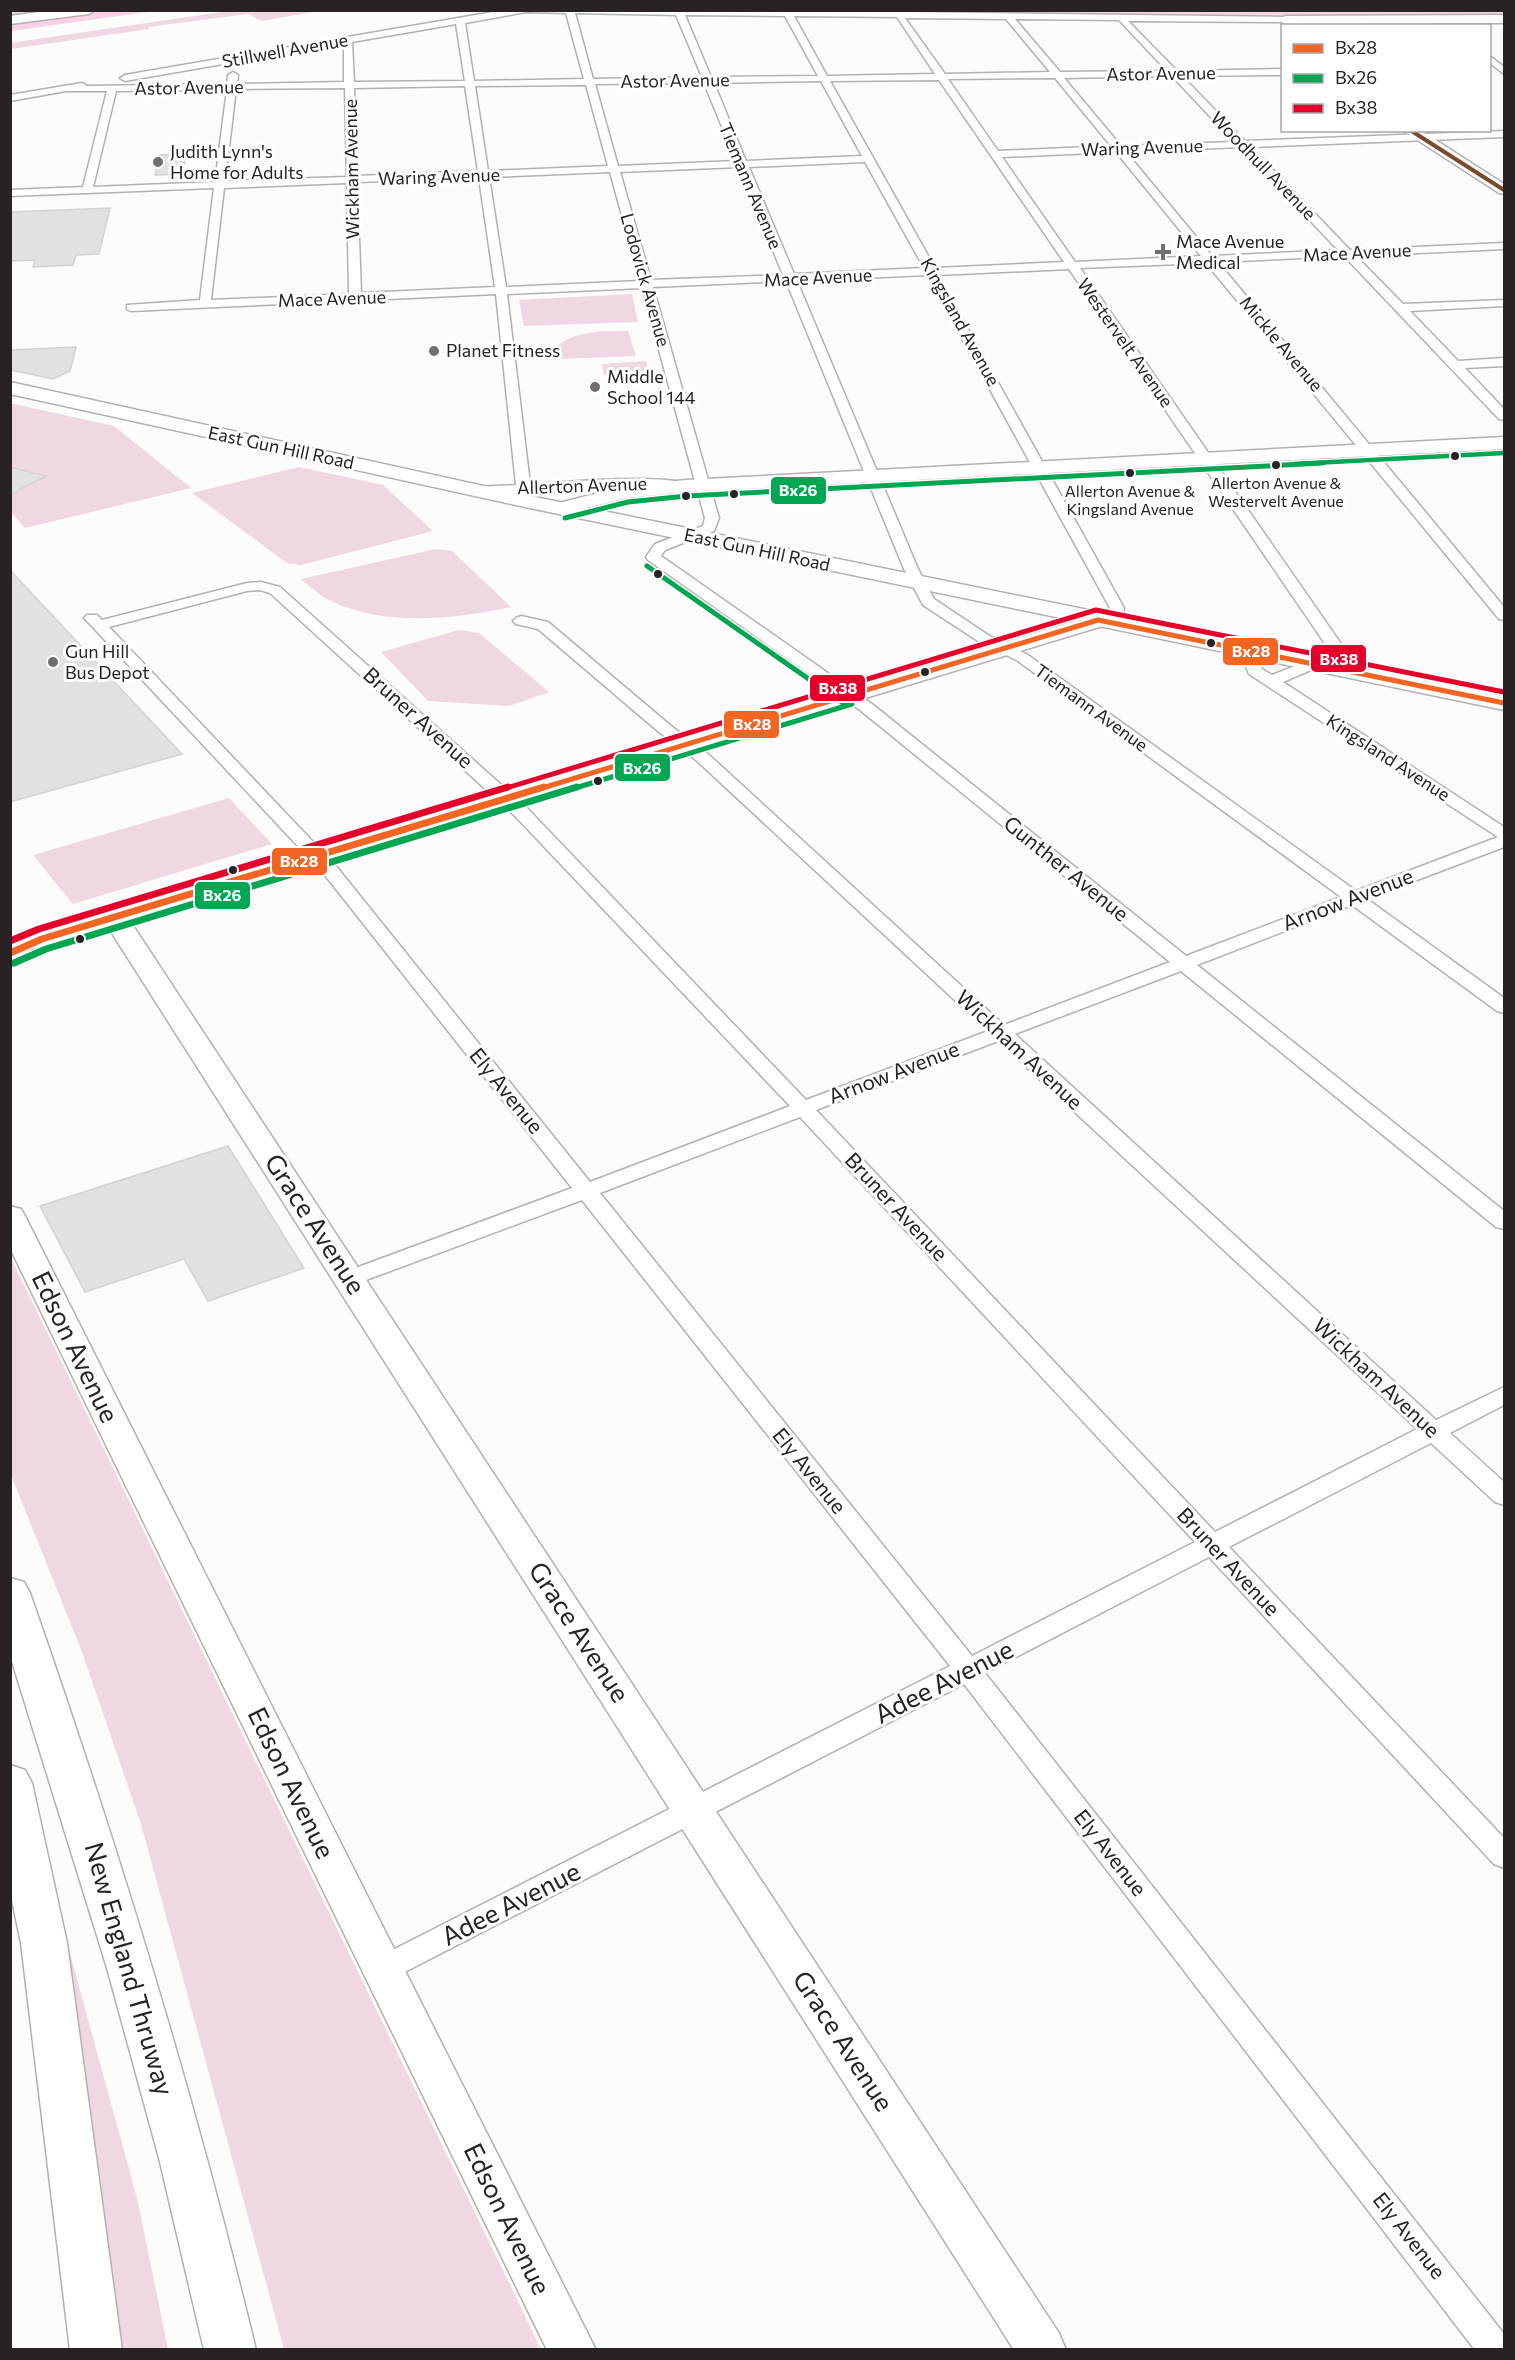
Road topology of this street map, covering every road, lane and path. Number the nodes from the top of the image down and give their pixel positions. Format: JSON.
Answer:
{"nodes":[{"id":1,"x":72,"y":10,"type":"edge"},
{"id":2,"x":89,"y":10,"type":"edge"},
{"id":3,"x":523,"y":10,"type":"edge"},
{"id":4,"x":529,"y":10,"type":"edge"},
{"id":5,"x":570,"y":12,"type":"edge"},
{"id":6,"x":680,"y":14,"type":"junction"},
{"id":7,"x":789,"y":15,"type":"junction"},
{"id":8,"x":900,"y":16,"type":"junction"},
{"id":9,"x":10,"y":18,"type":"edge"},
{"id":10,"x":1010,"y":18,"type":"junction"},
{"id":11,"x":1122,"y":19,"type":"junction"},
{"id":12,"x":1285,"y":19,"type":"edge"},
{"id":13,"x":1504,"y":19,"type":"edge"},
{"id":14,"x":460,"y":21,"type":"junction"},
{"id":15,"x":1441,"y":22,"type":"edge"},
{"id":16,"x":348,"y":40,"type":"junction"},
{"id":17,"x":233,"y":59,"type":"junction"},
{"id":18,"x":1491,"y":60,"type":"edge"},
{"id":19,"x":1504,"y":70,"type":"edge"},
{"id":20,"x":1281,"y":72,"type":"edge"},
{"id":21,"x":1173,"y":74,"type":"junction"},
{"id":22,"x":1058,"y":75,"type":"junction"},
{"id":23,"x":942,"y":77,"type":"junction"},
{"id":24,"x":825,"y":79,"type":"junction"},
{"id":25,"x":706,"y":81,"type":"junction"},
{"id":26,"x":588,"y":82,"type":"junction"},
{"id":27,"x":470,"y":84,"type":"junction"},
{"id":28,"x":108,"y":85,"type":"junction"},
{"id":29,"x":350,"y":85,"type":"junction"},
{"id":30,"x":232,"y":87,"type":"junction"},
{"id":31,"x":10,"y":98,"type":"edge"},
{"id":32,"x":1415,"y":134,"type":"edge"},
{"id":33,"x":1504,"y":134,"type":"edge"},
{"id":34,"x":1242,"y":144,"type":"junction"},
{"id":35,"x":1119,"y":149,"type":"junction"},
{"id":36,"x":995,"y":154,"type":"junction"},
{"id":37,"x":868,"y":159,"type":"junction"},
{"id":38,"x":741,"y":165,"type":"junction"},
{"id":39,"x":614,"y":170,"type":"junction"},
{"id":40,"x":484,"y":175,"type":"junction"},
{"id":41,"x":352,"y":180,"type":"junction"},
{"id":42,"x":220,"y":185,"type":"junction"},
{"id":43,"x":87,"y":190,"type":"junction"},
{"id":44,"x":1504,"y":190,"type":"edge"},
{"id":45,"x":10,"y":193,"type":"edge"},
{"id":46,"x":1504,"y":246,"type":"edge"},
{"id":47,"x":1348,"y":253,"type":"junction"},
{"id":48,"x":1210,"y":260,"type":"junction"},
{"id":49,"x":1071,"y":266,"type":"junction"},
{"id":50,"x":932,"y":272,"type":"junction"},
{"id":51,"x":790,"y":279,"type":"junction"},
{"id":52,"x":646,"y":286,"type":"junction"},
{"id":53,"x":500,"y":292,"type":"junction"},
{"id":54,"x":355,"y":298,"type":"junction"},
{"id":55,"x":1504,"y":303,"type":"edge"},
{"id":56,"x":205,"y":304,"type":"junction"},
{"id":57,"x":131,"y":307,"type":"dead end"},
{"id":58,"x":1401,"y":308,"type":"junction"},
{"id":59,"x":1504,"y":362,"type":"edge"},
{"id":60,"x":1454,"y":365,"type":"junction"},
{"id":61,"x":10,"y":388,"type":"edge"},
{"id":62,"x":1504,"y":416,"type":"edge"},
{"id":63,"x":1504,"y":442,"type":"edge"},
{"id":64,"x":1369,"y":450,"type":"junction"},
{"id":65,"x":1205,"y":459,"type":"junction"},
{"id":66,"x":1041,"y":468,"type":"junction"},
{"id":67,"x":874,"y":478,"type":"junction"},
{"id":68,"x":694,"y":486,"type":"junction"},
{"id":69,"x":525,"y":495,"type":"junction"},
{"id":70,"x":562,"y":508,"type":"junction"},
{"id":71,"x":691,"y":536,"type":"junction"},
{"id":72,"x":918,"y":584,"type":"junction"},
{"id":73,"x":261,"y":586,"type":"joint"},
{"id":74,"x":1504,"y":616,"type":"edge"},
{"id":75,"x":1098,"y":620,"type":"junction"},
{"id":76,"x":521,"y":621,"type":"dead end"},
{"id":77,"x":1003,"y":648,"type":"junction"},
{"id":78,"x":1261,"y":654,"type":"junction"},
{"id":79,"x":1312,"y":663,"type":"junction"},
{"id":80,"x":1347,"y":670,"type":"junction"},
{"id":81,"x":1272,"y":681,"type":"junction"},
{"id":82,"x":849,"y":694,"type":"junction"},
{"id":83,"x":1504,"y":703,"type":"edge"},
{"id":84,"x":685,"y":744,"type":"junction"},
{"id":85,"x":507,"y":798,"type":"junction"},
{"id":86,"x":1504,"y":834,"type":"edge"},
{"id":87,"x":1504,"y":841,"type":"edge"},
{"id":88,"x":316,"y":856,"type":"junction"},
{"id":89,"x":1353,"y":897,"type":"junction"},
{"id":90,"x":114,"y":917,"type":"junction"},
{"id":91,"x":42,"y":939,"type":"junction"},
{"id":92,"x":10,"y":945,"type":"edge"},
{"id":93,"x":10,"y":953,"type":"edge"},
{"id":94,"x":1183,"y":962,"type":"junction"},
{"id":95,"x":1504,"y":1007,"type":"edge"},
{"id":96,"x":1000,"y":1032,"type":"junction"},
{"id":97,"x":803,"y":1108,"type":"junction"},
{"id":98,"x":586,"y":1191,"type":"junction"},
{"id":99,"x":10,"y":1216,"type":"edge"},
{"id":100,"x":1504,"y":1222,"type":"edge"},
{"id":101,"x":350,"y":1278,"type":"junction"},
{"id":102,"x":1504,"y":1395,"type":"edge"},
{"id":103,"x":1434,"y":1431,"type":"junction"},
{"id":104,"x":1504,"y":1496,"type":"edge"},
{"id":105,"x":1212,"y":1545,"type":"junction"},
{"id":106,"x":12,"y":1596,"type":"edge"},
{"id":107,"x":968,"y":1670,"type":"junction"},
{"id":108,"x":10,"y":1783,"type":"edge"},
{"id":109,"x":694,"y":1810,"type":"junction"},
{"id":110,"x":1504,"y":1856,"type":"edge"},
{"id":111,"x":383,"y":1969,"type":"junction"},
{"id":112,"x":96,"y":2349,"type":"edge"},
{"id":113,"x":230,"y":2349,"type":"edge"},
{"id":114,"x":572,"y":2349,"type":"edge"},
{"id":115,"x":1042,"y":2349,"type":"edge"},
{"id":116,"x":1496,"y":2349,"type":"edge"}],
"edges":[{"from":1,"to":9,"type":"main road"},
{"from":2,"to":9,"type":"main road"},
{"from":3,"to":14,"type":"street","name":"Stillwell Avenue"},
{"from":4,"to":5,"type":"street"},
{"from":5,"to":6,"type":"street"},
{"from":5,"to":26,"type":"street","name":"Lodovick Avenue"},
{"from":6,"to":7,"type":"street"},
{"from":6,"to":25,"type":"street","name":"Tiemann Avenue"},
{"from":7,"to":8,"type":"street"},
{"from":7,"to":24,"type":"street","name":"Kingsland Avenue"},
{"from":8,"to":10,"type":"street"},
{"from":8,"to":23,"type":"street","name":"Westervelt Avenue"},
{"from":10,"to":11,"type":"street"},
{"from":10,"to":22,"type":"street","name":"Mickle Avenue"},
{"from":11,"to":12,"type":"street"},
{"from":11,"to":21,"type":"street","name":"Woodhull Avenue"},
{"from":12,"to":15,"type":"main road"},
{"from":13,"to":15,"type":"main road"},
{"from":14,"to":16,"type":"street","name":"Stillwell Avenue"},
{"from":14,"to":27,"type":"street"},
{"from":16,"to":17,"type":"street","name":"Stillwell Avenue"},
{"from":16,"to":29,"type":"street","name":"Wickham Avenue"},
{"from":17,"to":28,"type":"street","name":"Stillwell Avenue"},
{"from":17,"to":30,"type":"street"},
{"from":18,"to":19,"type":"street"},
{"from":20,"to":21,"type":"street","name":"Astor Avenue"},
{"from":21,"to":22,"type":"street","name":"Astor Avenue"},
{"from":21,"to":34,"type":"street","name":"Woodhull Avenue"},
{"from":22,"to":23,"type":"street","name":"Astor Avenue"},
{"from":22,"to":35,"type":"street","name":"Mickle Avenue"},
{"from":23,"to":24,"type":"street","name":"Astor Avenue"},
{"from":23,"to":36,"type":"street","name":"Westervelt Avenue"},
{"from":24,"to":25,"type":"street","name":"Astor Avenue"},
{"from":24,"to":37,"type":"street","name":"Kingsland Avenue"},
{"from":25,"to":26,"type":"street","name":"Astor Avenue"},
{"from":25,"to":38,"type":"street","name":"Tiemann Avenue"},
{"from":26,"to":27,"type":"street","name":"Astor Avenue"},
{"from":26,"to":39,"type":"street","name":"Lodovick Avenue"},
{"from":27,"to":29,"type":"street","name":"Astor Avenue"},
{"from":27,"to":40,"type":"street"},
{"from":28,"to":30,"type":"street","name":"Astor Avenue"},
{"from":28,"to":31,"type":"street","name":"Astor Avenue"},
{"from":28,"to":43,"type":"street"},
{"from":29,"to":30,"type":"street","name":"Astor Avenue"},
{"from":29,"to":41,"type":"street","name":"Wickham Avenue"},
{"from":30,"to":42,"type":"street"},
{"from":32,"to":33,"type":"street","name":"Waring Avenue"},
{"from":32,"to":34,"type":"street","name":"Waring Avenue"},
{"from":32,"to":44,"type":"main road"},
{"from":34,"to":35,"type":"street","name":"Waring Avenue"},
{"from":34,"to":47,"type":"street","name":"Woodhull Avenue"},
{"from":35,"to":36,"type":"street","name":"Waring Avenue"},
{"from":35,"to":48,"type":"street","name":"Mickle Avenue"},
{"from":36,"to":49,"type":"street","name":"Westervelt Avenue"},
{"from":37,"to":38,"type":"street","name":"Waring Avenue"},
{"from":37,"to":50,"type":"street","name":"Kingsland Avenue"},
{"from":38,"to":39,"type":"street","name":"Waring Avenue"},
{"from":38,"to":51,"type":"street","name":"Tiemann Avenue"},
{"from":39,"to":40,"type":"street","name":"Waring Avenue"},
{"from":39,"to":52,"type":"street","name":"Lodovick Avenue"},
{"from":40,"to":41,"type":"street","name":"Waring Avenue"},
{"from":40,"to":53,"type":"street"},
{"from":41,"to":42,"type":"street","name":"Waring Avenue"},
{"from":41,"to":54,"type":"street","name":"Wickham Avenue"},
{"from":42,"to":43,"type":"street","name":"Waring Avenue"},
{"from":42,"to":56,"type":"street"},
{"from":43,"to":45,"type":"street","name":"Waring Avenue"},
{"from":46,"to":47,"type":"street","name":"Mace Avenue"},
{"from":47,"to":48,"type":"street","name":"Mace Avenue"},
{"from":47,"to":58,"type":"street","name":"Woodhull Avenue"},
{"from":48,"to":49,"type":"street","name":"Mace Avenue"},
{"from":48,"to":64,"type":"street","name":"Mickle Avenue"},
{"from":49,"to":50,"type":"street","name":"Mace Avenue"},
{"from":49,"to":65,"type":"street","name":"Westervelt Avenue"},
{"from":50,"to":51,"type":"street","name":"Mace Avenue"},
{"from":50,"to":66,"type":"street","name":"Kingsland Avenue"},
{"from":51,"to":52,"type":"street","name":"Mace Avenue"},
{"from":51,"to":67,"type":"street","name":"Tiemann Avenue"},
{"from":52,"to":53,"type":"street","name":"Mace Avenue"},
{"from":52,"to":68,"type":"street","name":"Lodovick Avenue"},
{"from":53,"to":54,"type":"street","name":"Mace Avenue"},
{"from":53,"to":69,"type":"street"},
{"from":54,"to":56,"type":"street","name":"Mace Avenue"},
{"from":55,"to":58,"type":"street"},
{"from":56,"to":57,"type":"street","name":"Mace Avenue"},
{"from":58,"to":60,"type":"street","name":"Woodhull Avenue"},
{"from":59,"to":60,"type":"street"},
{"from":60,"to":62,"type":"street","name":"Woodhull Avenue"},
{"from":61,"to":69,"type":"main road","name":"East Gun Hill Road"},
{"from":63,"to":64,"type":"main road","name":"Allerton Avenue"},
{"from":64,"to":65,"type":"main road","name":"Allerton Avenue"},
{"from":64,"to":74,"type":"street","name":"Mickle Avenue"},
{"from":65,"to":66,"type":"main road","name":"Allerton Avenue"},
{"from":65,"to":80,"type":"street","name":"Westervelt Avenue"},
{"from":66,"to":67,"type":"main road","name":"Allerton Avenue"},
{"from":66,"to":75,"type":"street","name":"Kingsland Avenue"},
{"from":67,"to":68,"type":"main road","name":"Allerton Avenue"},
{"from":67,"to":72,"type":"street","name":"Tiemann Avenue"},
{"from":68,"to":69,"type":"street","name":"Allerton Avenue"},
{"from":68,"to":70,"type":"main road","name":"Allerton Avenue"},
{"from":68,"to":71,"type":"street","name":"Lodovick Avenue"},
{"from":69,"to":70,"type":"main road","name":"East Gun Hill Road"},
{"from":70,"to":71,"type":"main road","name":"East Gun Hill Road"},
{"from":71,"to":72,"type":"main road","name":"East Gun Hill Road"},
{"from":71,"to":82,"type":"street","name":"Gunther Avenue"},
{"from":72,"to":75,"type":"main road","name":"East Gun Hill Road"},
{"from":72,"to":77,"type":"street","name":"Tiemann Avenue"},
{"from":73,"to":85,"type":"street","name":"Bruner Avenue"},
{"from":73,"to":88,"type":"street","name":"Ely Avenue"},
{"from":75,"to":77,"type":"main road"},
{"from":75,"to":78,"type":"main road","name":"East Gun Hill Road"},
{"from":76,"to":84,"type":"street","name":"Wickham Avenue"},
{"from":77,"to":82,"type":"main road"},
{"from":77,"to":89,"type":"street","name":"Tiemann Avenue"},
{"from":78,"to":79,"type":"main road","name":"East Gun Hill Road"},
{"from":78,"to":81,"type":"street","name":"Kingsland Avenue"},
{"from":79,"to":80,"type":"main road","name":"East Gun Hill Road"},
{"from":79,"to":81,"type":"street"},
{"from":80,"to":83,"type":"main road","name":"East Gun Hill Road"},
{"from":81,"to":86,"type":"street","name":"Kingsland Avenue"},
{"from":82,"to":84,"type":"main road"},
{"from":82,"to":94,"type":"street","name":"Gunther Avenue"},
{"from":84,"to":85,"type":"main road"},
{"from":84,"to":96,"type":"street","name":"Wickham Avenue"},
{"from":85,"to":88,"type":"main road"},
{"from":85,"to":97,"type":"street","name":"Bruner Avenue"},
{"from":87,"to":89,"type":"street","name":"Arnow Avenue"},
{"from":88,"to":90,"type":"main road"},
{"from":88,"to":98,"type":"street","name":"Ely Avenue"},
{"from":89,"to":94,"type":"street","name":"Arnow Avenue"},
{"from":89,"to":95,"type":"street","name":"Tiemann Avenue"},
{"from":90,"to":91,"type":"main road"},
{"from":90,"to":101,"type":"main road","name":"Grace Avenue"},
{"from":91,"to":92,"type":"main road"},
{"from":91,"to":93,"type":"main road"},
{"from":94,"to":96,"type":"street","name":"Arnow Avenue"},
{"from":94,"to":100,"type":"street","name":"Gunther Avenue"},
{"from":96,"to":97,"type":"street","name":"Arnow Avenue"},
{"from":96,"to":103,"type":"street","name":"Wickham Avenue"},
{"from":97,"to":98,"type":"street","name":"Arnow Avenue"},
{"from":97,"to":105,"type":"street","name":"Bruner Avenue"},
{"from":98,"to":101,"type":"street","name":"Arnow Avenue"},
{"from":98,"to":107,"type":"street","name":"Ely Avenue"},
{"from":99,"to":111,"type":"main road","name":"Edson Avenue"},
{"from":101,"to":109,"type":"main road","name":"Grace Avenue"},
{"from":102,"to":103,"type":"street","name":"Adee Avenue"},
{"from":103,"to":104,"type":"street","name":"Wickham Avenue"},
{"from":103,"to":105,"type":"street","name":"Adee Avenue"},
{"from":105,"to":107,"type":"street","name":"Adee Avenue"},
{"from":105,"to":110,"type":"street","name":"Bruner Avenue"},
{"from":106,"to":113,"type":"main road","name":"New England Thruway"},
{"from":107,"to":109,"type":"street","name":"Adee Avenue"},
{"from":107,"to":116,"type":"street","name":"Ely Avenue"},
{"from":108,"to":112,"type":"main road"},
{"from":109,"to":111,"type":"street","name":"Adee Avenue"},
{"from":109,"to":115,"type":"main road","name":"Grace Avenue"},
{"from":111,"to":114,"type":"main road","name":"Edson Avenue"}]}
